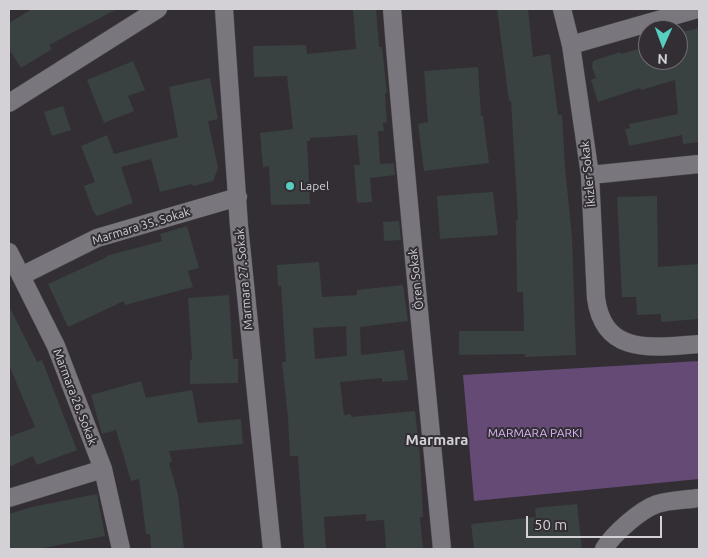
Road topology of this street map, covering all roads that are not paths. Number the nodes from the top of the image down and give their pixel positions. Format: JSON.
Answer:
{"nodes":[{"id":1,"x":158,"y":9,"type":"edge"},
{"id":2,"x":224,"y":9,"type":"edge"},
{"id":3,"x":392,"y":9,"type":"edge"},
{"id":4,"x":562,"y":9,"type":"edge"},
{"id":5,"x":696,"y":9,"type":"edge"},
{"id":6,"x":571,"y":45,"type":"junction"},
{"id":7,"x":9,"y":103,"type":"edge"},
{"id":8,"x":699,"y":164,"type":"edge"},
{"id":9,"x":590,"y":175,"type":"junction"},
{"id":10,"x":238,"y":197,"type":"junction"},
{"id":11,"x":9,"y":252,"type":"edge"},
{"id":12,"x":21,"y":276,"type":"junction"},
{"id":13,"x":699,"y":344,"type":"edge"},
{"id":14,"x":103,"y":469,"type":"junction"},
{"id":15,"x":9,"y":498,"type":"edge"},
{"id":16,"x":699,"y":498,"type":"edge"},
{"id":17,"x":121,"y":549,"type":"edge"},
{"id":18,"x":272,"y":549,"type":"edge"},
{"id":19,"x":442,"y":549,"type":"edge"},
{"id":20,"x":604,"y":549,"type":"edge"}],
"edges":[{"from":1,"to":7,"type":"street"},
{"from":2,"to":10,"type":"street","name":"Marmara 27. Sokak"},
{"from":3,"to":19,"type":"street","name":"Ören Sokak"},
{"from":4,"to":6,"type":"street","name":"İkizler Sokak"},
{"from":5,"to":6,"type":"street"},
{"from":6,"to":9,"type":"street","name":"İkizler Sokak"},
{"from":8,"to":9,"type":"street"},
{"from":9,"to":13,"type":"street","name":"İkizler Sokak"},
{"from":10,"to":12,"type":"street","name":"Marmara 35. Sokak"},
{"from":10,"to":18,"type":"street","name":"Marmara 27. Sokak"},
{"from":11,"to":12,"type":"street","name":"Marmara 26. Sokak"},
{"from":12,"to":14,"type":"street","name":"Marmara 26. Sokak"},
{"from":14,"to":15,"type":"street"},
{"from":14,"to":17,"type":"street","name":"Marmara 26. Sokak"},
{"from":16,"to":20,"type":"street"}]}
